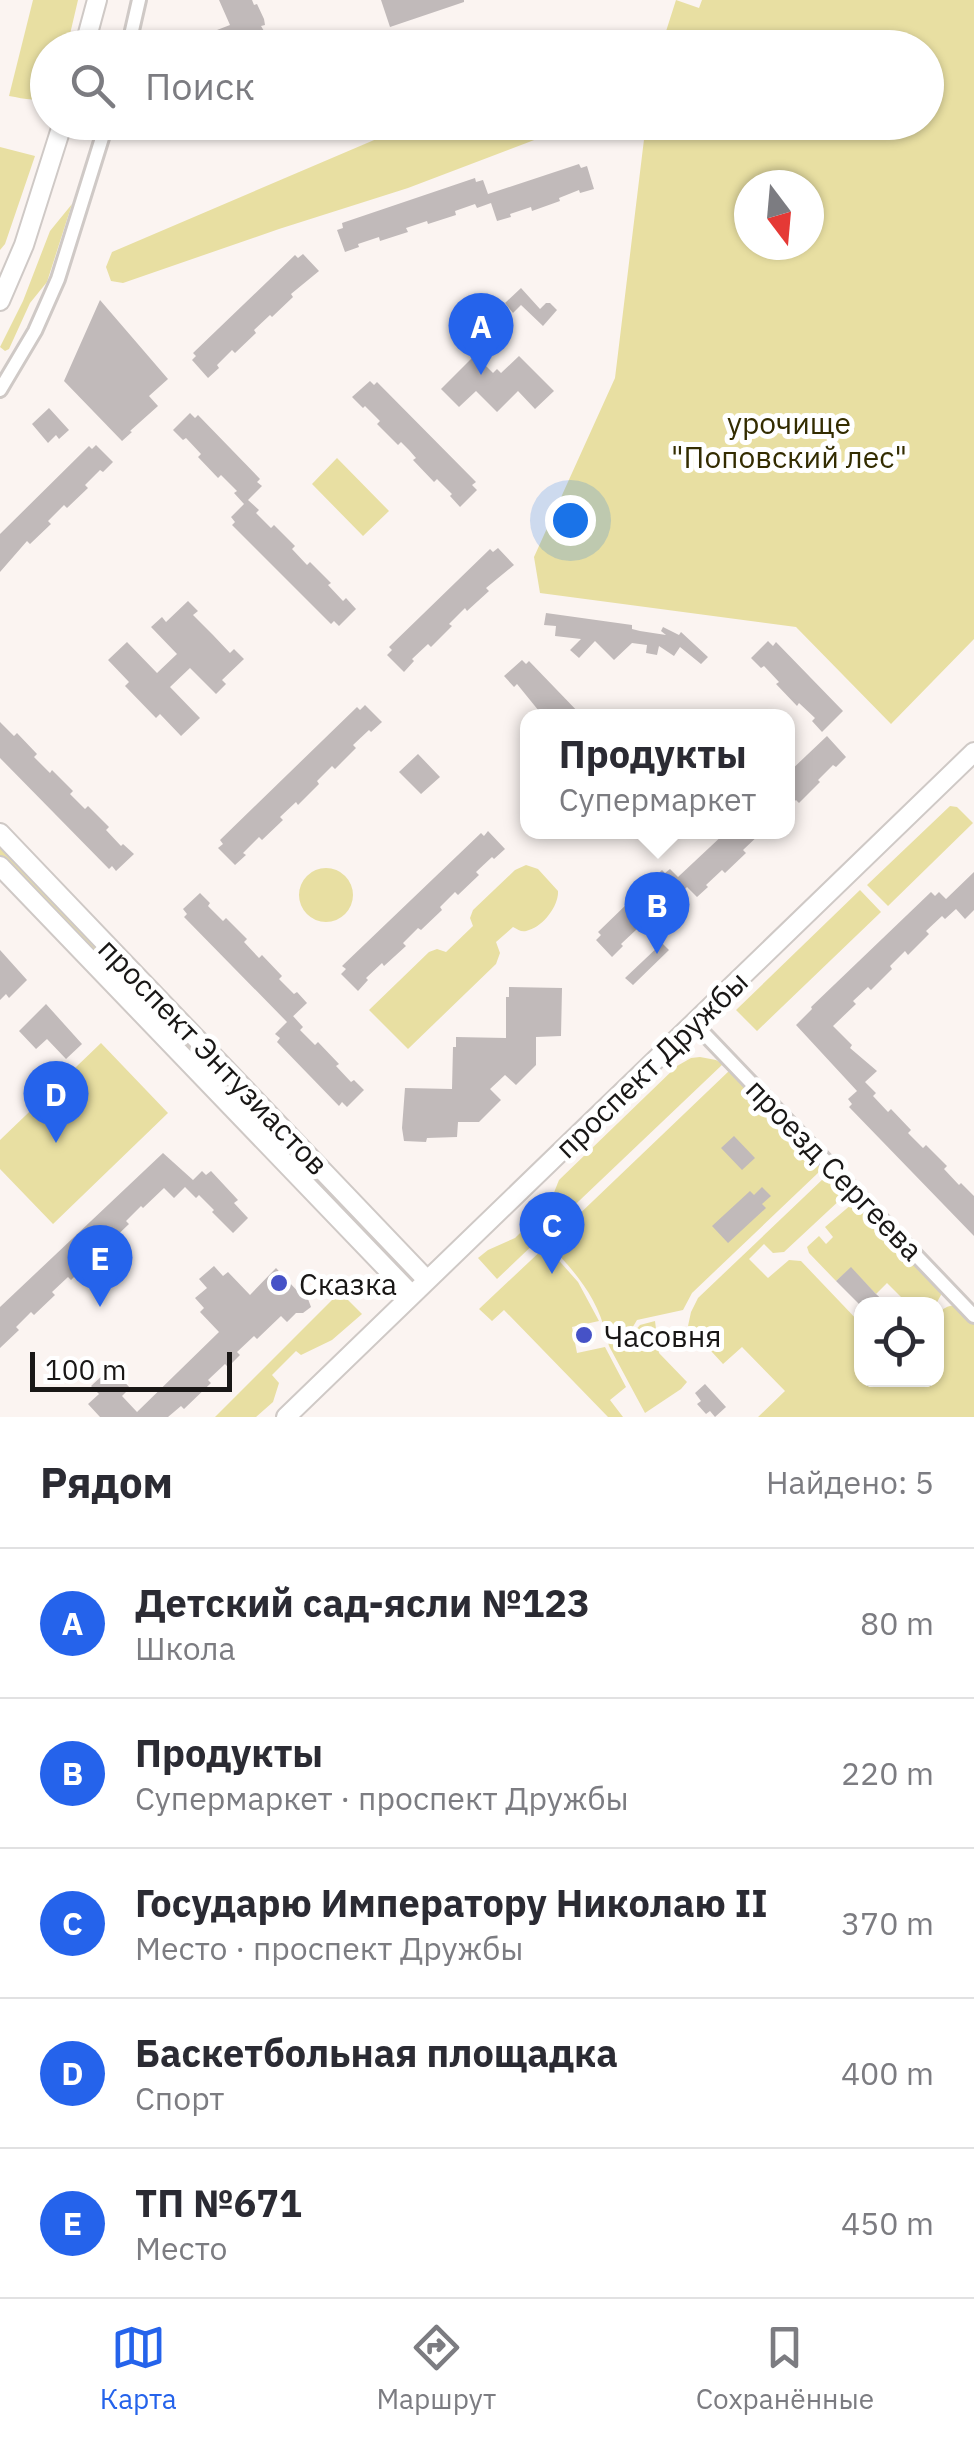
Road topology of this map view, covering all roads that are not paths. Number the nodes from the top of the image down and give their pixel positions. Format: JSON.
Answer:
{"nodes":[{"id":1,"x":97,"y":0,"type":"edge"},
{"id":2,"x":139,"y":0,"type":"edge"},
{"id":3,"x":89,"y":30,"type":"edge"},
{"id":4,"x":132,"y":30,"type":"edge"},
{"id":5,"x":57,"y":140,"type":"edge"},
{"id":6,"x":101,"y":140,"type":"edge"},
{"id":7,"x":0,"y":301,"type":"edge"},
{"id":8,"x":0,"y":354,"type":"edge"},
{"id":9,"x":16,"y":362,"type":"junction"},
{"id":10,"x":0,"y":390,"type":"edge"},
{"id":11,"x":974,"y":752,"type":"edge"},
{"id":12,"x":0,"y":833,"type":"edge"},
{"id":13,"x":0,"y":866,"type":"edge"},
{"id":14,"x":694,"y":1023,"type":"junction"},
{"id":15,"x":427,"y":1280,"type":"junction"},
{"id":16,"x":412,"y":1295,"type":"junction"},
{"id":17,"x":974,"y":1316,"type":"edge"},
{"id":18,"x":286,"y":1417,"type":"edge"}],
"edges":[{"from":1,"to":3,"type":"main road"},
{"from":2,"to":4,"type":"street"},
{"from":5,"to":7,"type":"main road"},
{"from":6,"to":9,"type":"street"},
{"from":8,"to":9,"type":"street"},
{"from":9,"to":10,"type":"street"},
{"from":11,"to":14,"type":"main road","name":"проспект Дружбы"},
{"from":12,"to":15,"type":"main road","name":"проспект Энтузиастов"},
{"from":13,"to":16,"type":"main road","name":"проспект Энтузиастов"},
{"from":14,"to":15,"type":"main road","name":"проспект Дружбы"},
{"from":14,"to":17,"type":"street","name":"проезд Сергеева"},
{"from":15,"to":16,"type":"main road","name":"проспект Дружбы"},
{"from":16,"to":18,"type":"main road","name":"проспект Дружбы"}]}
